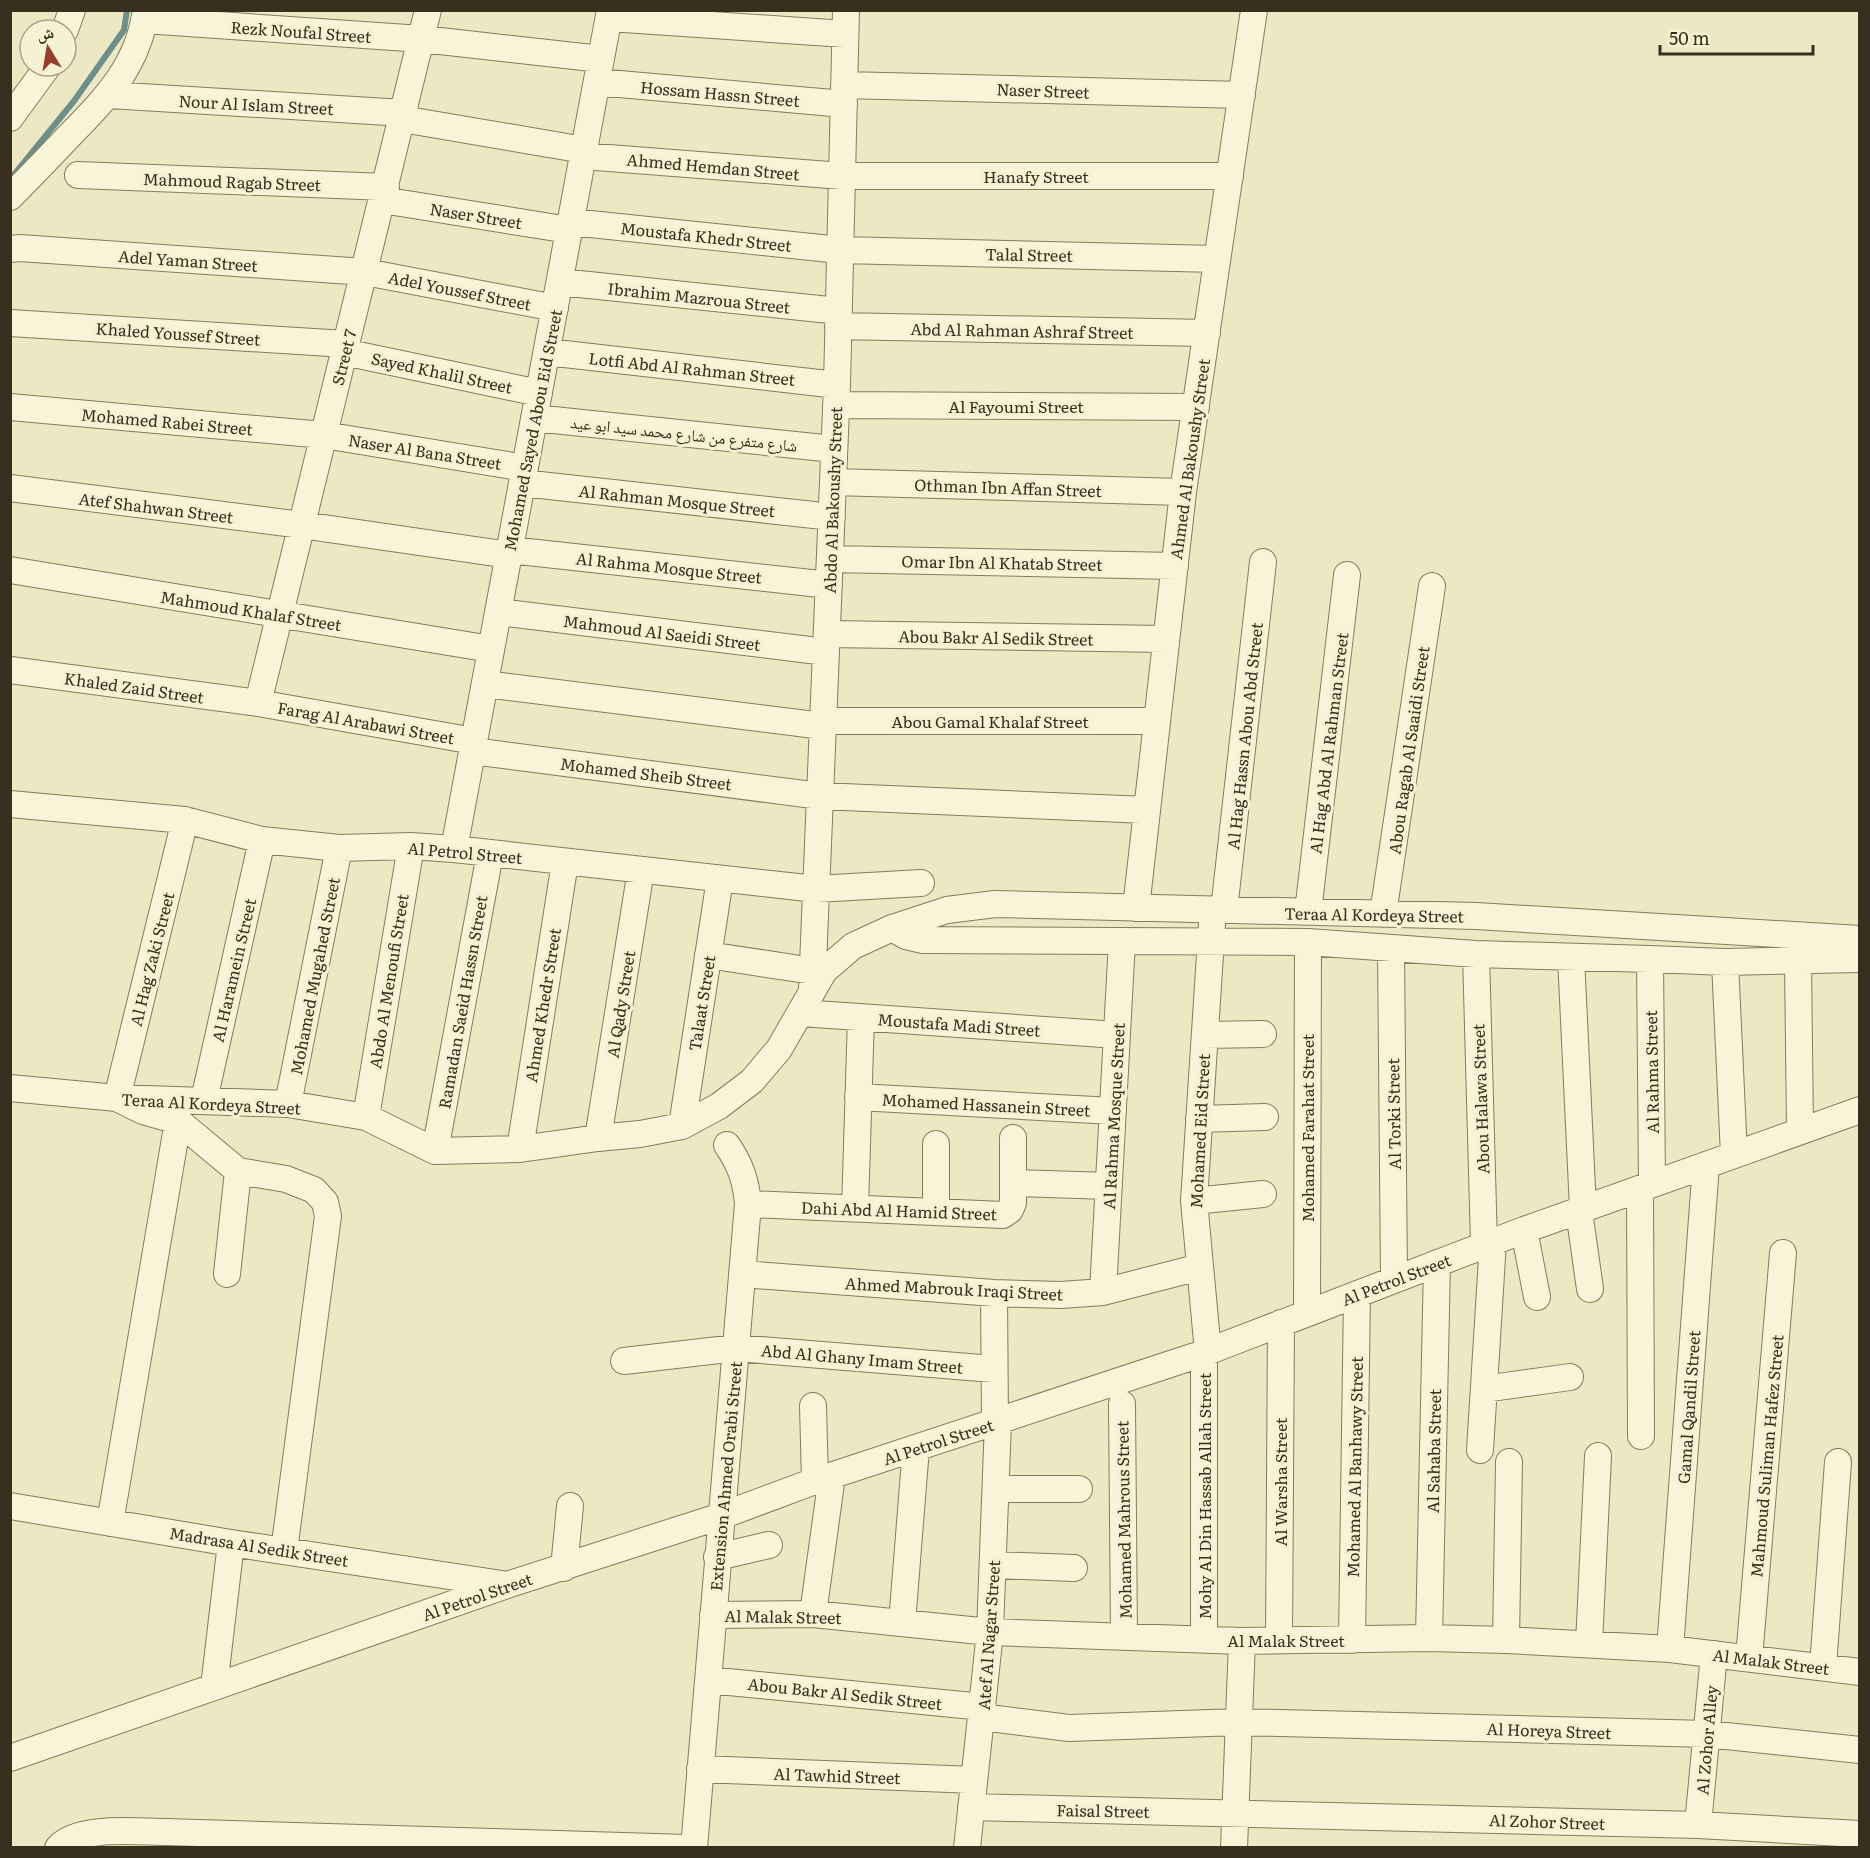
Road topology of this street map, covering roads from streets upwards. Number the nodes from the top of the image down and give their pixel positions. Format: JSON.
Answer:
{"nodes":[{"id":1,"x":428,"y":10,"type":"edge"},
{"id":2,"x":1254,"y":10,"type":"edge"},
{"id":3,"x":610,"y":14,"type":"edge"},
{"id":4,"x":145,"y":15,"type":"edge"},
{"id":5,"x":846,"y":22,"type":"edge"},
{"id":6,"x":422,"y":39,"type":"junction"},
{"id":7,"x":599,"y":70,"type":"junction"},
{"id":8,"x":39,"y":78,"type":"edge"},
{"id":9,"x":844,"y":94,"type":"junction"},
{"id":10,"x":109,"y":95,"type":"junction"},
{"id":11,"x":1242,"y":95,"type":"junction"},
{"id":12,"x":403,"y":116,"type":"junction"},
{"id":13,"x":10,"y":118,"type":"edge"},
{"id":14,"x":584,"y":153,"type":"junction"},
{"id":15,"x":78,"y":176,"type":"dead end"},
{"id":16,"x":842,"y":176,"type":"junction"},
{"id":17,"x":1230,"y":176,"type":"junction"},
{"id":18,"x":384,"y":194,"type":"junction"},
{"id":19,"x":10,"y":197,"type":"edge"},
{"id":20,"x":570,"y":226,"type":"junction"},
{"id":21,"x":10,"y":249,"type":"edge"},
{"id":22,"x":840,"y":250,"type":"junction"},
{"id":23,"x":1217,"y":259,"type":"junction"},
{"id":24,"x":365,"y":272,"type":"junction"},
{"id":25,"x":560,"y":282,"type":"junction"},
{"id":26,"x":555,"y":308,"type":"junction"},
{"id":27,"x":839,"y":319,"type":"junction"},
{"id":28,"x":10,"y":323,"type":"edge"},
{"id":29,"x":1207,"y":333,"type":"junction"},
{"id":30,"x":345,"y":348,"type":"junction"},
{"id":31,"x":546,"y":352,"type":"junction"},
{"id":32,"x":539,"y":393,"type":"junction"},
{"id":33,"x":836,"y":395,"type":"junction"},
{"id":34,"x":10,"y":407,"type":"edge"},
{"id":35,"x":1196,"y":407,"type":"junction"},
{"id":36,"x":534,"y":418,"type":"junction"},
{"id":37,"x":324,"y":435,"type":"junction"},
{"id":38,"x":834,"y":449,"type":"junction"},
{"id":39,"x":524,"y":475,"type":"junction"},
{"id":40,"x":833,"y":482,"type":"junction"},
{"id":41,"x":10,"y":488,"type":"edge"},
{"id":42,"x":1183,"y":492,"type":"junction"},
{"id":43,"x":832,"y":517,"type":"junction"},
{"id":44,"x":302,"y":525,"type":"junction"},
{"id":45,"x":509,"y":552,"type":"junction"},
{"id":46,"x":830,"y":559,"type":"junction"},
{"id":47,"x":1263,"y":562,"type":"dead end"},
{"id":48,"x":1174,"y":566,"type":"junction"},
{"id":49,"x":10,"y":570,"type":"edge"},
{"id":50,"x":1347,"y":575,"type":"dead end"},
{"id":51,"x":829,"y":585,"type":"junction"},
{"id":52,"x":1432,"y":585,"type":"dead end"},
{"id":53,"x":498,"y":612,"type":"junction"},
{"id":54,"x":280,"y":615,"type":"junction"},
{"id":55,"x":1166,"y":639,"type":"junction"},
{"id":56,"x":826,"y":643,"type":"junction"},
{"id":57,"x":491,"y":649,"type":"junction"},
{"id":58,"x":10,"y":670,"type":"edge"},
{"id":59,"x":485,"y":684,"type":"junction"},
{"id":60,"x":258,"y":703,"type":"junction"},
{"id":61,"x":1157,"y":721,"type":"junction"},
{"id":62,"x":823,"y":723,"type":"junction"},
{"id":63,"x":473,"y":746,"type":"junction"},
{"id":64,"x":820,"y":796,"type":"junction"},
{"id":65,"x":10,"y":804,"type":"edge"},
{"id":66,"x":1147,"y":810,"type":"junction"},
{"id":67,"x":185,"y":820,"type":"junction"},
{"id":68,"x":262,"y":840,"type":"junction"},
{"id":69,"x":411,"y":846,"type":"junction"},
{"id":70,"x":339,"y":848,"type":"junction"},
{"id":71,"x":454,"y":849,"type":"junction"},
{"id":72,"x":490,"y":854,"type":"junction"},
{"id":73,"x":565,"y":862,"type":"junction"},
{"id":74,"x":641,"y":870,"type":"junction"},
{"id":75,"x":720,"y":879,"type":"junction"},
{"id":76,"x":921,"y":883,"type":"dead end"},
{"id":77,"x":816,"y":890,"type":"junction"},
{"id":78,"x":1136,"y":908,"type":"junction"},
{"id":79,"x":1219,"y":910,"type":"junction"},
{"id":80,"x":1308,"y":912,"type":"junction"},
{"id":81,"x":1383,"y":914,"type":"junction"},
{"id":82,"x":892,"y":928,"type":"junction"},
{"id":83,"x":1860,"y":939,"type":"edge"},
{"id":84,"x":1122,"y":941,"type":"junction"},
{"id":85,"x":1211,"y":941,"type":"junction"},
{"id":86,"x":1308,"y":942,"type":"junction"},
{"id":87,"x":1391,"y":948,"type":"junction"},
{"id":88,"x":1476,"y":954,"type":"junction"},
{"id":89,"x":708,"y":955,"type":"junction"},
{"id":90,"x":1571,"y":957,"type":"junction"},
{"id":91,"x":1650,"y":959,"type":"junction"},
{"id":92,"x":1860,"y":959,"type":"edge"},
{"id":93,"x":1798,"y":961,"type":"junction"},
{"id":94,"x":1725,"y":962,"type":"junction"},
{"id":95,"x":813,"y":980,"type":"junction"},
{"id":96,"x":801,"y":1013,"type":"junction"},
{"id":97,"x":861,"y":1017,"type":"junction"},
{"id":98,"x":1263,"y":1034,"type":"dead end"},
{"id":99,"x":1117,"y":1035,"type":"junction"},
{"id":100,"x":1205,"y":1035,"type":"junction"},
{"id":101,"x":10,"y":1089,"type":"edge"},
{"id":102,"x":858,"y":1097,"type":"junction"},
{"id":103,"x":117,"y":1098,"type":"junction"},
{"id":104,"x":204,"y":1100,"type":"junction"},
{"id":105,"x":288,"y":1104,"type":"junction"},
{"id":106,"x":1860,"y":1110,"type":"edge"},
{"id":107,"x":1113,"y":1111,"type":"junction"},
{"id":108,"x":366,"y":1117,"type":"junction"},
{"id":109,"x":1265,"y":1117,"type":"dead end"},
{"id":110,"x":1199,"y":1119,"type":"junction"},
{"id":111,"x":178,"y":1121,"type":"junction"},
{"id":112,"x":682,"y":1126,"type":"junction"},
{"id":113,"x":1800,"y":1130,"type":"junction"},
{"id":114,"x":598,"y":1138,"type":"junction"},
{"id":115,"x":1013,"y":1138,"type":"dead end"},
{"id":116,"x":936,"y":1144,"type":"dead end"},
{"id":117,"x":727,"y":1145,"type":"dead end"},
{"id":118,"x":520,"y":1149,"type":"junction"},
{"id":119,"x":435,"y":1151,"type":"junction"},
{"id":120,"x":1734,"y":1155,"type":"junction"},
{"id":121,"x":1706,"y":1165,"type":"junction"},
{"id":122,"x":238,"y":1171,"type":"junction"},
{"id":123,"x":1013,"y":1183,"type":"junction"},
{"id":124,"x":1109,"y":1186,"type":"junction"},
{"id":125,"x":1646,"y":1186,"type":"junction"},
{"id":126,"x":1263,"y":1194,"type":"dead end"},
{"id":127,"x":1194,"y":1201,"type":"junction"},
{"id":128,"x":748,"y":1204,"type":"junction"},
{"id":129,"x":855,"y":1208,"type":"junction"},
{"id":130,"x":1581,"y":1210,"type":"junction"},
{"id":131,"x":936,"y":1212,"type":"junction"},
{"id":132,"x":1524,"y":1230,"type":"junction"},
{"id":133,"x":1489,"y":1243,"type":"junction"},
{"id":134,"x":1783,"y":1253,"type":"dead end"},
{"id":135,"x":1437,"y":1263,"type":"junction"},
{"id":136,"x":1200,"y":1267,"type":"junction"},
{"id":137,"x":227,"y":1274,"type":"dead end"},
{"id":138,"x":742,"y":1274,"type":"junction"},
{"id":139,"x":1394,"y":1280,"type":"junction"},
{"id":140,"x":1590,"y":1289,"type":"dead end"},
{"id":141,"x":1103,"y":1292,"type":"junction"},
{"id":142,"x":994,"y":1293,"type":"junction"},
{"id":143,"x":1356,"y":1294,"type":"junction"},
{"id":144,"x":1538,"y":1297,"type":"dead end"},
{"id":145,"x":1306,"y":1313,"type":"junction"},
{"id":146,"x":1281,"y":1323,"type":"junction"},
{"id":147,"x":736,"y":1348,"type":"junction"},
{"id":148,"x":1206,"y":1352,"type":"junction"},
{"id":149,"x":624,"y":1361,"type":"dead end"},
{"id":150,"x":993,"y":1369,"type":"junction"},
{"id":151,"x":1570,"y":1377,"type":"dead end"},
{"id":152,"x":1484,"y":1389,"type":"junction"},
{"id":153,"x":1122,"y":1404,"type":"dead end"},
{"id":154,"x":813,"y":1406,"type":"dead end"},
{"id":155,"x":996,"y":1422,"type":"junction"},
{"id":156,"x":1641,"y":1436,"type":"dead end"},
{"id":157,"x":916,"y":1448,"type":"junction"},
{"id":158,"x":1480,"y":1450,"type":"dead end"},
{"id":159,"x":1598,"y":1456,"type":"dead end"},
{"id":160,"x":1509,"y":1462,"type":"dead end"},
{"id":161,"x":1838,"y":1462,"type":"dead end"},
{"id":162,"x":823,"y":1479,"type":"junction"},
{"id":163,"x":996,"y":1489,"type":"junction"},
{"id":164,"x":1079,"y":1489,"type":"dead end"},
{"id":165,"x":10,"y":1506,"type":"edge"},
{"id":166,"x":570,"y":1506,"type":"dead end"},
{"id":167,"x":721,"y":1516,"type":"junction"},
{"id":168,"x":110,"y":1522,"type":"junction"},
{"id":169,"x":231,"y":1543,"type":"junction"},
{"id":170,"x":770,"y":1545,"type":"dead end"},
{"id":171,"x":284,"y":1551,"type":"junction"},
{"id":172,"x":717,"y":1557,"type":"junction"},
{"id":173,"x":993,"y":1565,"type":"junction"},
{"id":174,"x":564,"y":1568,"type":"junction"},
{"id":175,"x":1074,"y":1568,"type":"dead end"},
{"id":176,"x":507,"y":1585,"type":"junction"},
{"id":177,"x":813,"y":1614,"type":"junction"},
{"id":178,"x":713,"y":1615,"type":"junction"},
{"id":179,"x":902,"y":1623,"type":"junction"},
{"id":180,"x":990,"y":1632,"type":"junction"},
{"id":181,"x":1124,"y":1636,"type":"junction"},
{"id":182,"x":1429,"y":1638,"type":"junction"},
{"id":183,"x":1204,"y":1639,"type":"junction"},
{"id":184,"x":1279,"y":1640,"type":"junction"},
{"id":185,"x":1352,"y":1640,"type":"junction"},
{"id":186,"x":1506,"y":1640,"type":"junction"},
{"id":187,"x":1242,"y":1641,"type":"junction"},
{"id":188,"x":1589,"y":1644,"type":"junction"},
{"id":189,"x":1670,"y":1649,"type":"junction"},
{"id":190,"x":1714,"y":1654,"type":"junction"},
{"id":191,"x":1749,"y":1658,"type":"junction"},
{"id":192,"x":1823,"y":1667,"type":"junction"},
{"id":193,"x":1860,"y":1672,"type":"edge"},
{"id":194,"x":708,"y":1680,"type":"junction"},
{"id":195,"x":214,"y":1687,"type":"junction"},
{"id":196,"x":982,"y":1712,"type":"junction"},
{"id":197,"x":1238,"y":1722,"type":"junction"},
{"id":198,"x":1707,"y":1734,"type":"junction"},
{"id":199,"x":1860,"y":1750,"type":"edge"},
{"id":200,"x":10,"y":1758,"type":"edge"},
{"id":201,"x":700,"y":1769,"type":"junction"},
{"id":202,"x":974,"y":1780,"type":"junction"},
{"id":203,"x":971,"y":1807,"type":"junction"},
{"id":204,"x":1235,"y":1813,"type":"junction"},
{"id":205,"x":1698,"y":1825,"type":"junction"},
{"id":206,"x":1860,"y":1834,"type":"edge"},
{"id":207,"x":92,"y":1840,"type":"edge"},
{"id":208,"x":166,"y":1840,"type":"edge"},
{"id":209,"x":58,"y":1848,"type":"edge"},
{"id":210,"x":688,"y":1848,"type":"edge"},
{"id":211,"x":694,"y":1848,"type":"edge"},
{"id":212,"x":967,"y":1848,"type":"edge"},
{"id":213,"x":1234,"y":1848,"type":"edge"}],
"edges":[{"from":1,"to":6,"type":"street","name":"Street 7"},
{"from":2,"to":11,"type":"street","name":"Ahmed Al Bakoushy Street"},
{"from":3,"to":5,"type":"street"},
{"from":3,"to":7,"type":"street","name":"Mohamed Sayed Abou Eid Street"},
{"from":4,"to":6,"type":"street","name":"Rezk Noufal Street"},
{"from":4,"to":10,"type":"street"},
{"from":5,"to":9,"type":"street","name":"Abdo Al Bakoushy Street"},
{"from":6,"to":7,"type":"street","name":"Rezk Noufal Street"},
{"from":6,"to":12,"type":"street","name":"Street 7"},
{"from":7,"to":9,"type":"street","name":"Hossam Hassn Street"},
{"from":7,"to":14,"type":"street","name":"Mohamed Sayed Abou Eid Street"},
{"from":8,"to":13,"type":"street"},
{"from":9,"to":11,"type":"street","name":"Naser Street"},
{"from":9,"to":16,"type":"street","name":"Abdo Al Bakoushy Street"},
{"from":10,"to":12,"type":"street","name":"Nour Al Islam Street"},
{"from":10,"to":19,"type":"street"},
{"from":11,"to":17,"type":"street","name":"Ahmed Al Bakoushy Street"},
{"from":12,"to":14,"type":"street","name":"Nour Al Islam Street"},
{"from":12,"to":18,"type":"street","name":"Street 7"},
{"from":14,"to":16,"type":"street","name":"Ahmed Hemdan Street"},
{"from":14,"to":20,"type":"street","name":"Mohamed Sayed Abou Eid Street"},
{"from":15,"to":18,"type":"street","name":"Mahmoud Ragab Street"},
{"from":16,"to":17,"type":"street","name":"Hanafy Street"},
{"from":16,"to":22,"type":"street","name":"Abdo Al Bakoushy Street"},
{"from":17,"to":23,"type":"street","name":"Ahmed Al Bakoushy Street"},
{"from":18,"to":20,"type":"street","name":"Naser Street"},
{"from":18,"to":24,"type":"street","name":"Street 7"},
{"from":20,"to":22,"type":"street","name":"Moustafa Khedr Street"},
{"from":20,"to":25,"type":"street","name":"Mohamed Sayed Abou Eid Street"},
{"from":21,"to":24,"type":"street","name":"Adel Yaman Street"},
{"from":22,"to":23,"type":"street","name":"Talal Street"},
{"from":22,"to":27,"type":"street","name":"Abdo Al Bakoushy Street"},
{"from":23,"to":29,"type":"street","name":"Ahmed Al Bakoushy Street"},
{"from":24,"to":26,"type":"street","name":"Adel Youssef Street"},
{"from":24,"to":30,"type":"street","name":"Street 7"},
{"from":25,"to":26,"type":"street","name":"Mohamed Sayed Abou Eid Street"},
{"from":25,"to":27,"type":"street","name":"Ibrahim Mazroua Street"},
{"from":26,"to":31,"type":"street","name":"Mohamed Sayed Abou Eid Street"},
{"from":27,"to":29,"type":"street","name":"Abd Al Rahman Ashraf Street"},
{"from":27,"to":33,"type":"street","name":"Abdo Al Bakoushy Street"},
{"from":28,"to":30,"type":"street","name":"Khaled Youssef Street"},
{"from":29,"to":35,"type":"street","name":"Ahmed Al Bakoushy Street"},
{"from":30,"to":32,"type":"street","name":"Sayed Khalil Street"},
{"from":30,"to":37,"type":"street","name":"Street 7"},
{"from":31,"to":32,"type":"street","name":"Mohamed Sayed Abou Eid Street"},
{"from":31,"to":33,"type":"street","name":"Lotfi Abd Al Rahman Street"},
{"from":32,"to":36,"type":"street","name":"Mohamed Sayed Abou Eid Street"},
{"from":33,"to":35,"type":"street","name":"Al Fayoumi Street"},
{"from":33,"to":38,"type":"street","name":"Abdo Al Bakoushy Street"},
{"from":34,"to":37,"type":"street","name":"Mohamed Rabei Street"},
{"from":35,"to":42,"type":"street","name":"Ahmed Al Bakoushy Street"},
{"from":36,"to":38,"type":"street","name":"شارع متفرع من شارع محمد سيد ابو عيد"},
{"from":36,"to":39,"type":"street","name":"Mohamed Sayed Abou Eid Street"},
{"from":37,"to":39,"type":"street","name":"Naser Al Bana Street"},
{"from":37,"to":44,"type":"street","name":"Street 7"},
{"from":38,"to":40,"type":"street","name":"Abdo Al Bakoushy Street"},
{"from":39,"to":43,"type":"street","name":"Al Rahman Mosque Street"},
{"from":39,"to":45,"type":"street","name":"Mohamed Sayed Abou Eid Street"},
{"from":40,"to":42,"type":"street","name":"Othman Ibn Affan Street"},
{"from":40,"to":43,"type":"street","name":"Abdo Al Bakoushy Street"},
{"from":41,"to":44,"type":"street","name":"Atef Shahwan Street"},
{"from":42,"to":48,"type":"street","name":"Ahmed Al Bakoushy Street"},
{"from":43,"to":46,"type":"street","name":"Abdo Al Bakoushy Street"},
{"from":44,"to":45,"type":"street","name":"Al Rahma Mosque Street"},
{"from":44,"to":54,"type":"street","name":"Street 7"},
{"from":45,"to":51,"type":"street","name":"Al Rahma Mosque Street"},
{"from":45,"to":53,"type":"street","name":"Mohamed Sayed Abou Eid Street"},
{"from":46,"to":48,"type":"street","name":"Omar Ibn Al Khatab Street"},
{"from":46,"to":51,"type":"street","name":"Abdo Al Bakoushy Street"},
{"from":47,"to":79,"type":"street","name":"Al Hag Hassn Abou Abd Street"},
{"from":48,"to":55,"type":"street","name":"Ahmed Al Bakoushy Street"},
{"from":49,"to":54,"type":"street","name":"Mahmoud Khalaf Street"},
{"from":50,"to":80,"type":"street","name":"Al Hag Abd Al Rahman Street"},
{"from":51,"to":56,"type":"street","name":"Abdo Al Bakoushy Street"},
{"from":52,"to":81,"type":"street","name":"Abou Ragab Al Saaidi Street"},
{"from":53,"to":56,"type":"street","name":"Mahmoud Al Saeidi Street"},
{"from":53,"to":57,"type":"street","name":"Mohamed Sayed Abou Eid Street"},
{"from":54,"to":57,"type":"street","name":"Mahmoud Khalaf Street"},
{"from":54,"to":60,"type":"street","name":"Street 7"},
{"from":55,"to":56,"type":"street","name":"Abou Bakr Al Sedik Street"},
{"from":55,"to":61,"type":"street","name":"Ahmed Al Bakoushy Street"},
{"from":56,"to":62,"type":"street","name":"Abdo Al Bakoushy Street"},
{"from":57,"to":59,"type":"street","name":"Mohamed Sayed Abou Eid Street"},
{"from":58,"to":60,"type":"street","name":"Khaled Zaid Street"},
{"from":59,"to":62,"type":"street","name":"Abou Gamal Khalaf Street"},
{"from":59,"to":63,"type":"street","name":"Mohamed Sayed Abou Eid Street"},
{"from":60,"to":63,"type":"street","name":"Farag Al Arabawi Street"},
{"from":61,"to":62,"type":"street","name":"Abou Gamal Khalaf Street"},
{"from":61,"to":66,"type":"street","name":"Ahmed Al Bakoushy Street"},
{"from":62,"to":64,"type":"street","name":"Abdo Al Bakoushy Street"},
{"from":63,"to":64,"type":"street","name":"Mohamed Sheib Street"},
{"from":63,"to":71,"type":"street","name":"Mohamed Sayed Abou Eid Street"},
{"from":64,"to":66,"type":"street","name":"Mohamed Sheib Street"},
{"from":64,"to":77,"type":"street","name":"Abdo Al Bakoushy Street"},
{"from":65,"to":67,"type":"street","name":"Al Petrol Street"},
{"from":66,"to":78,"type":"street","name":"Ahmed Al Bakoushy Street"},
{"from":67,"to":68,"type":"street","name":"Al Petrol Street"},
{"from":67,"to":103,"type":"street","name":"Al Hag Zaki Street"},
{"from":68,"to":70,"type":"street","name":"Al Petrol Street"},
{"from":68,"to":104,"type":"street","name":"Al Haramein Street"},
{"from":69,"to":70,"type":"street","name":"Al Petrol Street"},
{"from":69,"to":71,"type":"street","name":"Al Petrol Street"},
{"from":69,"to":108,"type":"street","name":"Abdo Al Menoufi Street"},
{"from":70,"to":105,"type":"street","name":"Mohamed Mugahed Street"},
{"from":71,"to":72,"type":"street","name":"Al Petrol Street"},
{"from":72,"to":73,"type":"street","name":"Al Petrol Street"},
{"from":72,"to":119,"type":"street","name":"Ramadan Saeid Hassn Street"},
{"from":73,"to":74,"type":"street","name":"Al Petrol Street"},
{"from":73,"to":118,"type":"street","name":"Ahmed Khedr Street"},
{"from":74,"to":75,"type":"street","name":"Al Petrol Street"},
{"from":74,"to":114,"type":"street","name":"Al Qady Street"},
{"from":75,"to":77,"type":"street","name":"Al Petrol Street"},
{"from":75,"to":89,"type":"street","name":"Talaat Street"},
{"from":76,"to":77,"type":"street","name":"Al Petrol Street"},
{"from":77,"to":95,"type":"street","name":"Abdo Al Bakoushy Street"},
{"from":78,"to":79,"type":"street","name":"Teraa Al Kordeya Street"},
{"from":78,"to":82,"type":"street","name":"Teraa Al Kordeya Street"},
{"from":79,"to":80,"type":"street","name":"Teraa Al Kordeya Street"},
{"from":79,"to":85,"type":"street","name":"Mohamed Eid Street"},
{"from":80,"to":81,"type":"street","name":"Teraa Al Kordeya Street"},
{"from":81,"to":83,"type":"street","name":"Teraa Al Kordeya Street"},
{"from":82,"to":84,"type":"street","name":"Teraa Al Kordeya Street"},
{"from":82,"to":95,"type":"street","name":"Teraa Al Kordeya Street"},
{"from":84,"to":85,"type":"street","name":"Teraa Al Kordeya Street"},
{"from":84,"to":99,"type":"street","name":"Al Rahma Mosque Street"},
{"from":85,"to":86,"type":"street","name":"Teraa Al Kordeya Street"},
{"from":85,"to":100,"type":"street","name":"Mohamed Eid Street"},
{"from":86,"to":87,"type":"street","name":"Teraa Al Kordeya Street"},
{"from":86,"to":145,"type":"street","name":"Mohamed Farahat Street"},
{"from":87,"to":88,"type":"street","name":"Teraa Al Kordeya Street"},
{"from":87,"to":139,"type":"street","name":"Al Torki Street"},
{"from":88,"to":90,"type":"street","name":"Teraa Al Kordeya Street"},
{"from":88,"to":133,"type":"street","name":"Abou Halawa Street"},
{"from":89,"to":95,"type":"street"},
{"from":89,"to":112,"type":"street","name":"Talaat Street"},
{"from":90,"to":91,"type":"street","name":"Teraa Al Kordeya Street"},
{"from":90,"to":130,"type":"street"},
{"from":91,"to":94,"type":"street","name":"Teraa Al Kordeya Street"},
{"from":91,"to":125,"type":"street","name":"Al Rahma Street"},
{"from":92,"to":93,"type":"street","name":"Teraa Al Kordeya Street"},
{"from":93,"to":94,"type":"street","name":"Teraa Al Kordeya Street"},
{"from":93,"to":113,"type":"street"},
{"from":94,"to":120,"type":"street"},
{"from":95,"to":96,"type":"street","name":"Teraa Al Kordeya Street"},
{"from":96,"to":97,"type":"street","name":"Moustafa Madi Street"},
{"from":96,"to":112,"type":"street","name":"Teraa Al Kordeya Street"},
{"from":97,"to":99,"type":"street","name":"Moustafa Madi Street"},
{"from":97,"to":102,"type":"street"},
{"from":98,"to":100,"type":"street"},
{"from":99,"to":107,"type":"street","name":"Al Rahma Mosque Street"},
{"from":100,"to":110,"type":"street","name":"Mohamed Eid Street"},
{"from":101,"to":103,"type":"street","name":"Teraa Al Kordeya Street"},
{"from":102,"to":107,"type":"street","name":"Mohamed Hassanein Street"},
{"from":102,"to":129,"type":"street"},
{"from":103,"to":104,"type":"street","name":"Teraa Al Kordeya Street"},
{"from":103,"to":111,"type":"street"},
{"from":104,"to":105,"type":"street","name":"Teraa Al Kordeya Street"},
{"from":105,"to":108,"type":"street","name":"Teraa Al Kordeya Street"},
{"from":106,"to":113,"type":"street","name":"Al Petrol Street"},
{"from":107,"to":124,"type":"street","name":"Al Rahma Mosque Street"},
{"from":108,"to":119,"type":"street","name":"Teraa Al Kordeya Street"},
{"from":109,"to":110,"type":"street"},
{"from":110,"to":127,"type":"street","name":"Mohamed Eid Street"},
{"from":111,"to":122,"type":"street"},
{"from":111,"to":168,"type":"street"},
{"from":112,"to":114,"type":"street","name":"Teraa Al Kordeya Street"},
{"from":113,"to":120,"type":"street","name":"Al Petrol Street"},
{"from":114,"to":118,"type":"street","name":"Teraa Al Kordeya Street"},
{"from":115,"to":123,"type":"street","name":"Dahi Abd Al Hamid Street"},
{"from":116,"to":131,"type":"street"},
{"from":117,"to":128,"type":"street","name":"Extension Ahmed Orabi Street"},
{"from":118,"to":119,"type":"street","name":"Teraa Al Kordeya Street"},
{"from":120,"to":121,"type":"street","name":"Al Petrol Street"},
{"from":121,"to":125,"type":"street","name":"Al Petrol Street"},
{"from":121,"to":189,"type":"street","name":"Gamal Qandil Street"},
{"from":122,"to":137,"type":"street"},
{"from":122,"to":171,"type":"street"},
{"from":123,"to":124,"type":"street"},
{"from":123,"to":131,"type":"street","name":"Dahi Abd Al Hamid Street"},
{"from":124,"to":141,"type":"street","name":"Al Rahma Mosque Street"},
{"from":125,"to":130,"type":"street","name":"Al Petrol Street"},
{"from":125,"to":156,"type":"street","name":"Al Rahma Street"},
{"from":126,"to":127,"type":"street"},
{"from":127,"to":136,"type":"street","name":"Mohamed Eid Street"},
{"from":128,"to":129,"type":"street","name":"Dahi Abd Al Hamid Street"},
{"from":128,"to":138,"type":"street","name":"Extension Ahmed Orabi Street"},
{"from":129,"to":131,"type":"street","name":"Dahi Abd Al Hamid Street"},
{"from":130,"to":132,"type":"street","name":"Al Petrol Street"},
{"from":130,"to":140,"type":"street"},
{"from":132,"to":133,"type":"street","name":"Al Petrol Street"},
{"from":132,"to":144,"type":"street"},
{"from":133,"to":135,"type":"street","name":"Al Petrol Street"},
{"from":133,"to":152,"type":"street","name":"Abou Halawa Street"},
{"from":134,"to":191,"type":"street","name":"Mahmoud Suliman Hafez Street"},
{"from":135,"to":139,"type":"street","name":"Al Petrol Street"},
{"from":135,"to":182,"type":"street","name":"Al Sahaba Street"},
{"from":136,"to":141,"type":"street","name":"Ahmed Mabrouk Iraqi Street"},
{"from":136,"to":148,"type":"street","name":"Mohamed Eid Street"},
{"from":138,"to":142,"type":"street","name":"Ahmed Mabrouk Iraqi Street"},
{"from":138,"to":147,"type":"street","name":"Extension Ahmed Orabi Street"},
{"from":139,"to":143,"type":"street","name":"Al Petrol Street"},
{"from":141,"to":142,"type":"street","name":"Ahmed Mabrouk Iraqi Street"},
{"from":142,"to":150,"type":"street","name":"Atef Al Nagar Street"},
{"from":143,"to":145,"type":"street","name":"Al Petrol Street"},
{"from":143,"to":185,"type":"street","name":"Mohamed Al Banhawy Street"},
{"from":145,"to":146,"type":"street","name":"Al Petrol Street"},
{"from":146,"to":148,"type":"street","name":"Al Petrol Street"},
{"from":146,"to":184,"type":"street","name":"Al Warsha Street"},
{"from":147,"to":149,"type":"street","name":"Abd Al Ghany Imam Street"},
{"from":147,"to":150,"type":"street","name":"Abd Al Ghany Imam Street"},
{"from":147,"to":167,"type":"street","name":"Extension Ahmed Orabi Street"},
{"from":148,"to":155,"type":"street","name":"Al Petrol Street"},
{"from":148,"to":183,"type":"street","name":"Mohy Al Din Hassab Allah Street"},
{"from":150,"to":155,"type":"street","name":"Atef Al Nagar Street"},
{"from":151,"to":152,"type":"street"},
{"from":152,"to":158,"type":"street","name":"Abou Halawa Street"},
{"from":153,"to":181,"type":"street","name":"Mohamed Mahrous Street"},
{"from":154,"to":162,"type":"street"},
{"from":155,"to":157,"type":"street","name":"Al Petrol Street"},
{"from":155,"to":163,"type":"street","name":"Atef Al Nagar Street"},
{"from":157,"to":162,"type":"street","name":"Al Petrol Street"},
{"from":157,"to":179,"type":"street"},
{"from":159,"to":188,"type":"street"},
{"from":160,"to":186,"type":"street"},
{"from":161,"to":192,"type":"street"},
{"from":162,"to":167,"type":"street","name":"Al Petrol Street"},
{"from":162,"to":177,"type":"street"},
{"from":163,"to":164,"type":"street"},
{"from":163,"to":173,"type":"street","name":"Atef Al Nagar Street"},
{"from":165,"to":168,"type":"street","name":"Madrasa Al Sedik Street"},
{"from":166,"to":174,"type":"street"},
{"from":167,"to":172,"type":"street","name":"Extension Ahmed Orabi Street"},
{"from":167,"to":174,"type":"street","name":"Al Petrol Street"},
{"from":168,"to":169,"type":"street","name":"Madrasa Al Sedik Street"},
{"from":169,"to":171,"type":"street","name":"Madrasa Al Sedik Street"},
{"from":169,"to":195,"type":"street"},
{"from":170,"to":172,"type":"street"},
{"from":171,"to":176,"type":"street","name":"Madrasa Al Sedik Street"},
{"from":172,"to":178,"type":"street","name":"Extension Ahmed Orabi Street"},
{"from":173,"to":175,"type":"street"},
{"from":173,"to":180,"type":"street","name":"Atef Al Nagar Street"},
{"from":174,"to":176,"type":"street","name":"Al Petrol Street"},
{"from":176,"to":195,"type":"street","name":"Al Petrol Street"},
{"from":177,"to":178,"type":"street","name":"Al Malak Street"},
{"from":177,"to":179,"type":"street","name":"Al Malak Street"},
{"from":178,"to":194,"type":"street","name":"Extension Ahmed Orabi Street"},
{"from":179,"to":180,"type":"street","name":"Al Malak Street"},
{"from":180,"to":181,"type":"street","name":"Al Malak Street"},
{"from":180,"to":196,"type":"street","name":"Atef Al Nagar Street"},
{"from":181,"to":183,"type":"street","name":"Al Malak Street"},
{"from":182,"to":185,"type":"street","name":"Al Malak Street"},
{"from":182,"to":186,"type":"street","name":"Al Malak Street"},
{"from":183,"to":187,"type":"street","name":"Al Malak Street"},
{"from":184,"to":185,"type":"street","name":"Al Malak Street"},
{"from":184,"to":187,"type":"street","name":"Al Malak Street"},
{"from":186,"to":188,"type":"street","name":"Al Malak Street"},
{"from":187,"to":197,"type":"street"},
{"from":188,"to":189,"type":"street","name":"Al Malak Street"},
{"from":189,"to":190,"type":"street","name":"Al Malak Street"},
{"from":190,"to":191,"type":"street","name":"Al Malak Street"},
{"from":190,"to":198,"type":"street","name":"Al Zohor Alley"},
{"from":191,"to":192,"type":"street","name":"Al Malak Street"},
{"from":192,"to":193,"type":"street","name":"Al Malak Street"},
{"from":194,"to":196,"type":"street","name":"Abou Bakr Al Sedik Street"},
{"from":194,"to":201,"type":"street","name":"Extension Ahmed Orabi Street"},
{"from":195,"to":200,"type":"street","name":"Al Petrol Street"},
{"from":196,"to":197,"type":"street","name":"Abou Bakr Al Sedik Street"},
{"from":196,"to":202,"type":"street","name":"Atef Al Nagar Street"},
{"from":197,"to":198,"type":"street","name":"Al Horeya Street"},
{"from":197,"to":204,"type":"street"},
{"from":198,"to":199,"type":"street","name":"Al Horeya Street"},
{"from":198,"to":205,"type":"street","name":"Al Zohor Alley"},
{"from":201,"to":202,"type":"street","name":"Al Tawhid Street"},
{"from":201,"to":211,"type":"street","name":"Extension Ahmed Orabi Street"},
{"from":202,"to":203,"type":"street","name":"Atef Al Nagar Street"},
{"from":203,"to":204,"type":"street","name":"Faisal Street"},
{"from":203,"to":212,"type":"street","name":"Atef Al Nagar Street"},
{"from":204,"to":205,"type":"street","name":"Al Zohor Street"},
{"from":204,"to":213,"type":"street"},
{"from":205,"to":206,"type":"street","name":"Al Zohor Street"},
{"from":207,"to":208,"type":"street"},
{"from":207,"to":209,"type":"street"},
{"from":208,"to":210,"type":"street"}]}
